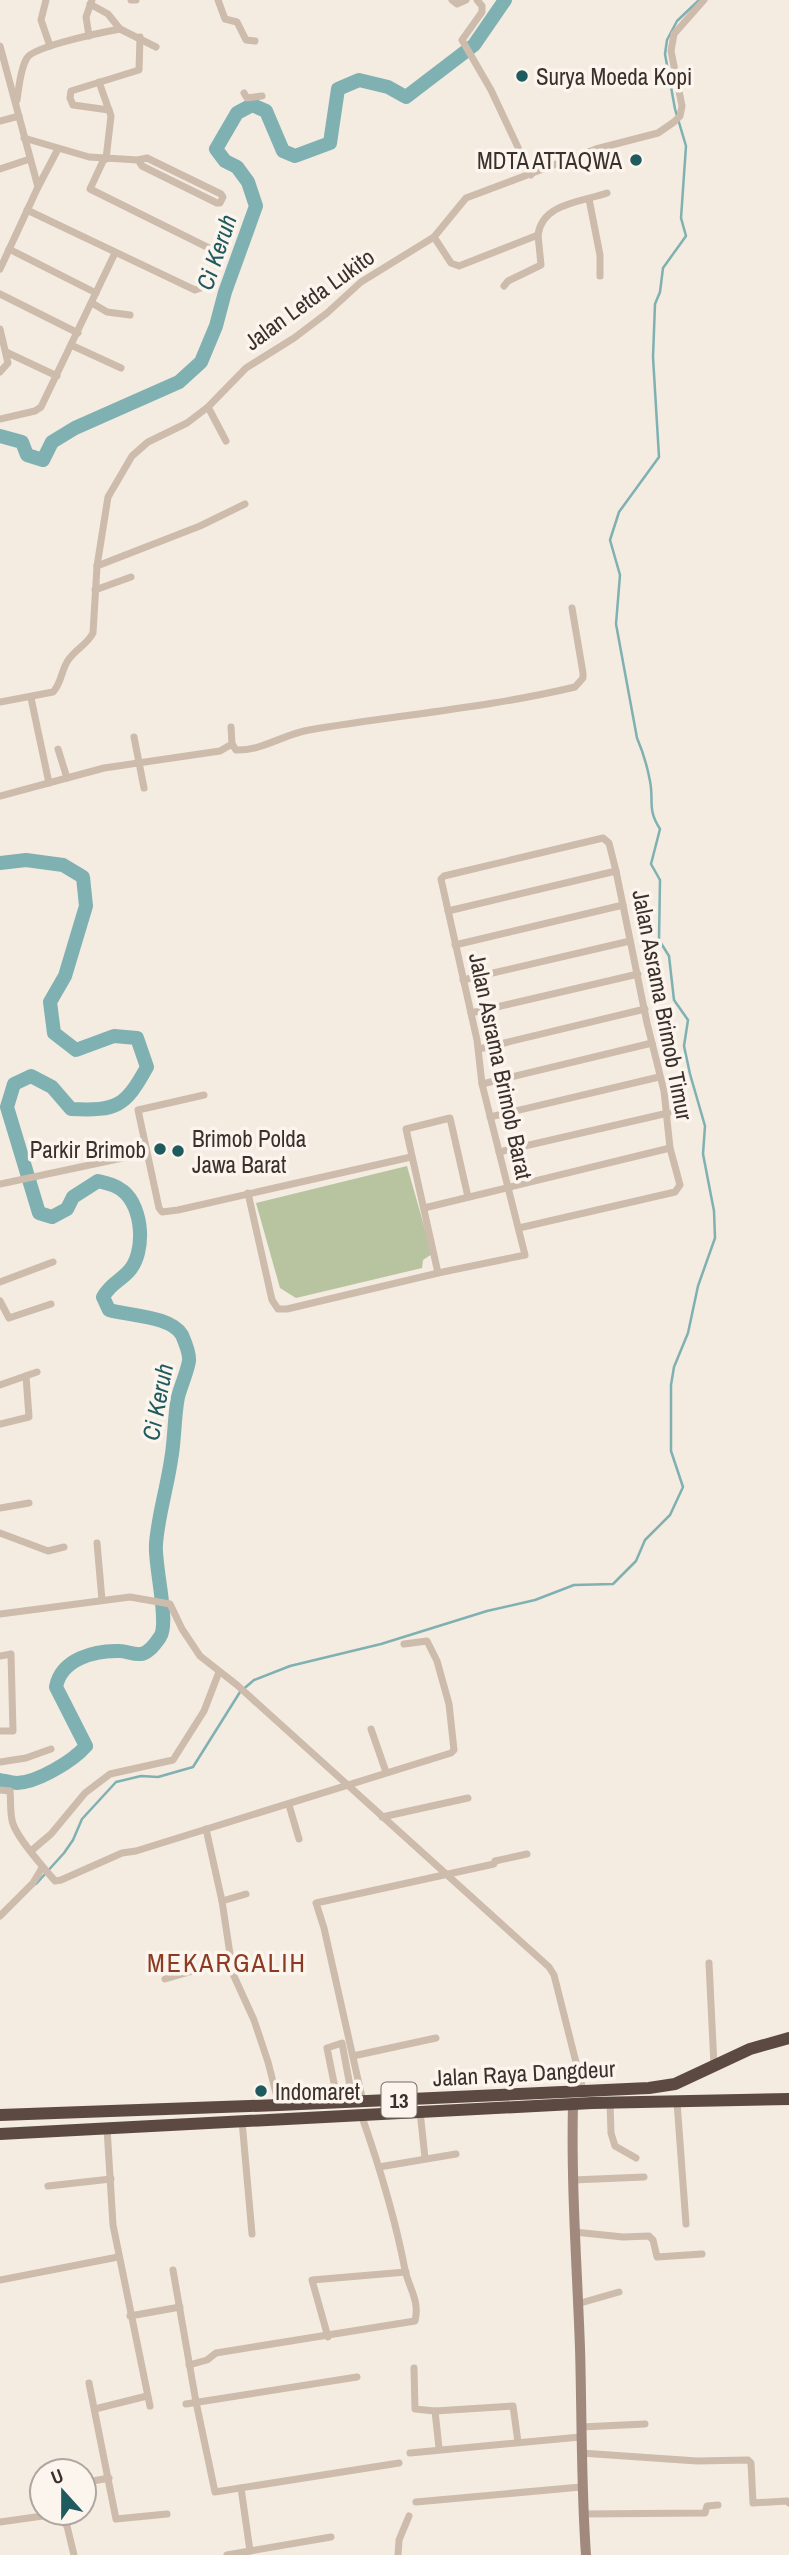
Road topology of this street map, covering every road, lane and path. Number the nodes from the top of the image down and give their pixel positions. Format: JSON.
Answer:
{"nodes":[{"id":1,"x":46,"y":0,"type":"edge"},
{"id":2,"x":218,"y":0,"type":"edge"},
{"id":3,"x":452,"y":0,"type":"edge"},
{"id":4,"x":466,"y":0,"type":"edge"},
{"id":5,"x":477,"y":0,"type":"edge"},
{"id":6,"x":704,"y":0,"type":"edge"},
{"id":7,"x":91,"y":2,"type":"edge"},
{"id":8,"x":120,"y":29,"type":"junction"},
{"id":9,"x":89,"y":36,"type":"junction"},
{"id":10,"x":140,"y":37,"type":"junction"},
{"id":11,"x":255,"y":41,"type":"dead end"},
{"id":12,"x":0,"y":46,"type":"edge"},
{"id":13,"x":50,"y":46,"type":"junction"},
{"id":14,"x":156,"y":47,"type":"dead end"},
{"id":15,"x":99,"y":82,"type":"junction"},
{"id":16,"x":244,"y":93,"type":"dead end"},
{"id":17,"x":262,"y":96,"type":"dead end"},
{"id":18,"x":16,"y":105,"type":"junction"},
{"id":19,"x":109,"y":110,"type":"junction"},
{"id":20,"x":19,"y":116,"type":"junction"},
{"id":21,"x":0,"y":121,"type":"edge"},
{"id":22,"x":24,"y":138,"type":"junction"},
{"id":23,"x":58,"y":149,"type":"junction"},
{"id":24,"x":30,"y":159,"type":"junction"},
{"id":25,"x":105,"y":159,"type":"junction"},
{"id":26,"x":0,"y":169,"type":"edge"},
{"id":27,"x":531,"y":175,"type":"junction"},
{"id":28,"x":38,"y":187,"type":"junction"},
{"id":29,"x":607,"y":193,"type":"dead end"},
{"id":30,"x":221,"y":194,"type":"dead end"},
{"id":31,"x":589,"y":199,"type":"junction"},
{"id":32,"x":27,"y":210,"type":"junction"},
{"id":33,"x":538,"y":235,"type":"junction"},
{"id":34,"x":434,"y":237,"type":"junction"},
{"id":35,"x":9,"y":248,"type":"junction"},
{"id":36,"x":115,"y":253,"type":"junction"},
{"id":37,"x":217,"y":257,"type":"dead end"},
{"id":38,"x":0,"y":269,"type":"edge"},
{"id":39,"x":600,"y":276,"type":"dead end"},
{"id":40,"x":504,"y":286,"type":"dead end"},
{"id":41,"x":204,"y":288,"type":"dead end"},
{"id":42,"x":96,"y":293,"type":"junction"},
{"id":43,"x":0,"y":294,"type":"edge"},
{"id":44,"x":92,"y":303,"type":"junction"},
{"id":45,"x":130,"y":315,"type":"dead end"},
{"id":46,"x":0,"y":329,"type":"edge"},
{"id":47,"x":78,"y":333,"type":"junction"},
{"id":48,"x":71,"y":345,"type":"junction"},
{"id":49,"x":6,"y":352,"type":"junction"},
{"id":50,"x":121,"y":368,"type":"dead end"},
{"id":51,"x":0,"y":372,"type":"edge"},
{"id":52,"x":57,"y":376,"type":"junction"},
{"id":53,"x":208,"y":407,"type":"junction"},
{"id":54,"x":0,"y":419,"type":"edge"},
{"id":55,"x":226,"y":441,"type":"dead end"},
{"id":56,"x":245,"y":503,"type":"dead end"},
{"id":57,"x":97,"y":566,"type":"junction"},
{"id":58,"x":131,"y":577,"type":"dead end"},
{"id":59,"x":94,"y":590,"type":"junction"},
{"id":60,"x":572,"y":608,"type":"dead end"},
{"id":61,"x":31,"y":698,"type":"junction"},
{"id":62,"x":0,"y":702,"type":"edge"},
{"id":63,"x":231,"y":727,"type":"dead end"},
{"id":64,"x":134,"y":737,"type":"dead end"},
{"id":65,"x":232,"y":744,"type":"junction"},
{"id":66,"x":58,"y":749,"type":"dead end"},
{"id":67,"x":139,"y":763,"type":"junction"},
{"id":68,"x":67,"y":778,"type":"junction"},
{"id":69,"x":49,"y":783,"type":"junction"},
{"id":70,"x":144,"y":788,"type":"dead end"},
{"id":71,"x":0,"y":796,"type":"edge"},
{"id":72,"x":616,"y":871,"type":"junction"},
{"id":73,"x":623,"y":905,"type":"junction"},
{"id":74,"x":448,"y":911,"type":"junction"},
{"id":75,"x":631,"y":941,"type":"junction"},
{"id":76,"x":455,"y":945,"type":"junction"},
{"id":77,"x":638,"y":974,"type":"junction"},
{"id":78,"x":463,"y":980,"type":"junction"},
{"id":79,"x":645,"y":1009,"type":"junction"},
{"id":80,"x":471,"y":1013,"type":"junction"},
{"id":81,"x":652,"y":1043,"type":"junction"},
{"id":82,"x":479,"y":1049,"type":"junction"},
{"id":83,"x":659,"y":1077,"type":"junction"},
{"id":84,"x":482,"y":1084,"type":"junction"},
{"id":85,"x":204,"y":1095,"type":"dead end"},
{"id":86,"x":668,"y":1113,"type":"junction"},
{"id":87,"x":491,"y":1117,"type":"junction"},
{"id":88,"x":670,"y":1148,"type":"junction"},
{"id":89,"x":146,"y":1151,"type":"junction"},
{"id":90,"x":499,"y":1152,"type":"junction"},
{"id":91,"x":411,"y":1157,"type":"junction"},
{"id":92,"x":0,"y":1182,"type":"edge"},
{"id":93,"x":508,"y":1188,"type":"junction"},
{"id":94,"x":248,"y":1193,"type":"junction"},
{"id":95,"x":468,"y":1197,"type":"junction"},
{"id":96,"x":424,"y":1208,"type":"junction"},
{"id":97,"x":519,"y":1228,"type":"junction"},
{"id":98,"x":52,"y":1262,"type":"dead end"},
{"id":99,"x":438,"y":1273,"type":"junction"},
{"id":100,"x":0,"y":1282,"type":"edge"},
{"id":101,"x":0,"y":1301,"type":"edge"},
{"id":102,"x":51,"y":1304,"type":"dead end"},
{"id":103,"x":37,"y":1371,"type":"dead end"},
{"id":104,"x":26,"y":1376,"type":"junction"},
{"id":105,"x":0,"y":1385,"type":"edge"},
{"id":106,"x":0,"y":1424,"type":"edge"},
{"id":107,"x":29,"y":1503,"type":"dead end"},
{"id":108,"x":0,"y":1508,"type":"edge"},
{"id":109,"x":0,"y":1533,"type":"edge"},
{"id":110,"x":97,"y":1543,"type":"dead end"},
{"id":111,"x":64,"y":1547,"type":"dead end"},
{"id":112,"x":103,"y":1600,"type":"junction"},
{"id":113,"x":0,"y":1614,"type":"edge"},
{"id":114,"x":404,"y":1644,"type":"dead end"},
{"id":115,"x":0,"y":1656,"type":"edge"},
{"id":116,"x":219,"y":1672,"type":"junction"},
{"id":117,"x":371,"y":1729,"type":"dead end"},
{"id":118,"x":0,"y":1731,"type":"edge"},
{"id":119,"x":51,"y":1749,"type":"dead end"},
{"id":120,"x":0,"y":1762,"type":"edge"},
{"id":121,"x":386,"y":1772,"type":"junction"},
{"id":122,"x":345,"y":1785,"type":"junction"},
{"id":123,"x":0,"y":1790,"type":"edge"},
{"id":124,"x":468,"y":1798,"type":"dead end"},
{"id":125,"x":289,"y":1805,"type":"junction"},
{"id":126,"x":383,"y":1817,"type":"junction"},
{"id":127,"x":206,"y":1829,"type":"junction"},
{"id":128,"x":299,"y":1839,"type":"dead end"},
{"id":129,"x":31,"y":1851,"type":"junction"},
{"id":130,"x":527,"y":1854,"type":"dead end"},
{"id":131,"x":45,"y":1870,"type":"junction"},
{"id":132,"x":446,"y":1875,"type":"junction"},
{"id":133,"x":246,"y":1894,"type":"dead end"},
{"id":134,"x":222,"y":1901,"type":"junction"},
{"id":135,"x":0,"y":1916,"type":"edge"},
{"id":136,"x":231,"y":1959,"type":"junction"},
{"id":137,"x":709,"y":1964,"type":"dead end"},
{"id":138,"x":165,"y":1979,"type":"dead end"},
{"id":139,"x":436,"y":2038,"type":"dead end"},
{"id":140,"x":789,"y":2038,"type":"edge"},
{"id":141,"x":353,"y":2056,"type":"junction"},
{"id":142,"x":714,"y":2066,"type":"junction"},
{"id":143,"x":583,"y":2090,"type":"junction"},
{"id":144,"x":789,"y":2099,"type":"edge"},
{"id":145,"x":610,"y":2102,"type":"junction"},
{"id":146,"x":677,"y":2102,"type":"junction"},
{"id":147,"x":338,"y":2103,"type":"junction"},
{"id":148,"x":573,"y":2104,"type":"junction"},
{"id":149,"x":279,"y":2105,"type":"junction"},
{"id":150,"x":359,"y":2106,"type":"junction"},
{"id":151,"x":420,"y":2111,"type":"junction"},
{"id":152,"x":0,"y":2115,"type":"edge"},
{"id":153,"x":242,"y":2120,"type":"junction"},
{"id":154,"x":107,"y":2128,"type":"junction"},
{"id":155,"x":0,"y":2134,"type":"edge"},
{"id":156,"x":456,"y":2154,"type":"dead end"},
{"id":157,"x":425,"y":2158,"type":"junction"},
{"id":158,"x":636,"y":2158,"type":"dead end"},
{"id":159,"x":379,"y":2167,"type":"junction"},
{"id":160,"x":644,"y":2177,"type":"dead end"},
{"id":161,"x":111,"y":2179,"type":"junction"},
{"id":162,"x":573,"y":2180,"type":"junction"},
{"id":163,"x":48,"y":2186,"type":"dead end"},
{"id":164,"x":686,"y":2224,"type":"dead end"},
{"id":165,"x":574,"y":2232,"type":"junction"},
{"id":166,"x":252,"y":2234,"type":"dead end"},
{"id":167,"x":702,"y":2254,"type":"dead end"},
{"id":168,"x":118,"y":2257,"type":"junction"},
{"id":169,"x":173,"y":2270,"type":"dead end"},
{"id":170,"x":406,"y":2272,"type":"junction"},
{"id":171,"x":0,"y":2280,"type":"edge"},
{"id":172,"x":619,"y":2292,"type":"dead end"},
{"id":173,"x":577,"y":2304,"type":"junction"},
{"id":174,"x":180,"y":2307,"type":"junction"},
{"id":175,"x":130,"y":2316,"type":"junction"},
{"id":176,"x":328,"y":2337,"type":"junction"},
{"id":177,"x":189,"y":2365,"type":"junction"},
{"id":178,"x":414,"y":2368,"type":"dead end"},
{"id":179,"x":357,"y":2377,"type":"dead end"},
{"id":180,"x":89,"y":2383,"type":"dead end"},
{"id":181,"x":147,"y":2396,"type":"junction"},
{"id":182,"x":196,"y":2402,"type":"junction"},
{"id":183,"x":187,"y":2404,"type":"dead end"},
{"id":184,"x":150,"y":2406,"type":"dead end"},
{"id":185,"x":95,"y":2409,"type":"junction"},
{"id":186,"x":435,"y":2411,"type":"junction"},
{"id":187,"x":645,"y":2424,"type":"dead end"},
{"id":188,"x":581,"y":2432,"type":"junction"},
{"id":189,"x":518,"y":2442,"type":"junction"},
{"id":190,"x":439,"y":2448,"type":"junction"},
{"id":191,"x":410,"y":2453,"type":"dead end"},
{"id":192,"x":581,"y":2453,"type":"junction"},
{"id":193,"x":399,"y":2463,"type":"dead end"},
{"id":194,"x":109,"y":2478,"type":"junction"},
{"id":195,"x":98,"y":2479,"type":"edge"},
{"id":196,"x":581,"y":2487,"type":"junction"},
{"id":197,"x":241,"y":2488,"type":"junction"},
{"id":198,"x":416,"y":2502,"type":"dead end"},
{"id":199,"x":789,"y":2503,"type":"edge"},
{"id":200,"x":718,"y":2505,"type":"dead end"},
{"id":201,"x":167,"y":2514,"type":"dead end"},
{"id":202,"x":583,"y":2514,"type":"junction"},
{"id":203,"x":409,"y":2516,"type":"dead end"},
{"id":204,"x":0,"y":2522,"type":"edge"},
{"id":205,"x":331,"y":2537,"type":"dead end"},
{"id":206,"x":250,"y":2551,"type":"junction"},
{"id":207,"x":74,"y":2555,"type":"edge"},
{"id":208,"x":227,"y":2555,"type":"edge"},
{"id":209,"x":398,"y":2555,"type":"edge"},
{"id":210,"x":586,"y":2555,"type":"edge"}],
"edges":[{"from":1,"to":13,"type":"street"},
{"from":2,"to":11,"type":"street"},
{"from":3,"to":4,"type":"street"},
{"from":5,"to":27,"type":"street"},
{"from":6,"to":27,"type":"street","name":"Jalan Letda Lukito"},
{"from":7,"to":8,"type":"street"},
{"from":7,"to":9,"type":"street"},
{"from":8,"to":9,"type":"street"},
{"from":8,"to":10,"type":"street"},
{"from":9,"to":13,"type":"street"},
{"from":10,"to":14,"type":"street"},
{"from":10,"to":15,"type":"street"},
{"from":12,"to":18,"type":"street"},
{"from":13,"to":18,"type":"street"},
{"from":15,"to":19,"type":"street"},
{"from":15,"to":19,"type":"street"},
{"from":16,"to":17,"type":"street"},
{"from":18,"to":20,"type":"street"},
{"from":19,"to":25,"type":"street"},
{"from":20,"to":21,"type":"street"},
{"from":20,"to":22,"type":"street"},
{"from":22,"to":23,"type":"street"},
{"from":22,"to":24,"type":"street"},
{"from":23,"to":25,"type":"street"},
{"from":23,"to":28,"type":"street"},
{"from":24,"to":26,"type":"street"},
{"from":24,"to":28,"type":"street"},
{"from":25,"to":30,"type":"street"},
{"from":25,"to":37,"type":"street"},
{"from":27,"to":34,"type":"street","name":"Jalan Letda Lukito"},
{"from":28,"to":32,"type":"street"},
{"from":29,"to":31,"type":"street"},
{"from":31,"to":33,"type":"street"},
{"from":31,"to":39,"type":"street"},
{"from":32,"to":35,"type":"street"},
{"from":32,"to":36,"type":"street"},
{"from":33,"to":34,"type":"street"},
{"from":33,"to":40,"type":"street"},
{"from":34,"to":53,"type":"street","name":"Jalan Letda Lukito"},
{"from":35,"to":38,"type":"street"},
{"from":35,"to":42,"type":"street"},
{"from":36,"to":41,"type":"street"},
{"from":36,"to":42,"type":"street"},
{"from":42,"to":44,"type":"street"},
{"from":43,"to":47,"type":"street"},
{"from":44,"to":45,"type":"street"},
{"from":44,"to":47,"type":"street"},
{"from":46,"to":49,"type":"street"},
{"from":47,"to":48,"type":"street"},
{"from":48,"to":50,"type":"street"},
{"from":48,"to":52,"type":"street"},
{"from":49,"to":51,"type":"street"},
{"from":49,"to":52,"type":"street"},
{"from":52,"to":54,"type":"street"},
{"from":53,"to":55,"type":"street"},
{"from":53,"to":57,"type":"street","name":"Jalan Letda Lukito"},
{"from":56,"to":57,"type":"street"},
{"from":57,"to":59,"type":"street","name":"Jalan Letda Lukito"},
{"from":58,"to":59,"type":"street"},
{"from":59,"to":61,"type":"street","name":"Jalan Letda Lukito"},
{"from":60,"to":65,"type":"street"},
{"from":61,"to":62,"type":"street","name":"Jalan Letda Lukito"},
{"from":61,"to":69,"type":"street"},
{"from":63,"to":65,"type":"street"},
{"from":64,"to":67,"type":"street"},
{"from":65,"to":67,"type":"street"},
{"from":66,"to":68,"type":"street"},
{"from":67,"to":68,"type":"street"},
{"from":67,"to":70,"type":"street"},
{"from":68,"to":69,"type":"street"},
{"from":69,"to":71,"type":"street"},
{"from":72,"to":73,"type":"street","name":"Jalan Asrama Brimob Timur"},
{"from":72,"to":74,"type":"street"},
{"from":72,"to":74,"type":"street","name":"Jalan Asrama Brimob Timur"},
{"from":73,"to":75,"type":"street","name":"Jalan Asrama Brimob Timur"},
{"from":73,"to":76,"type":"street"},
{"from":74,"to":76,"type":"street","name":"Jalan Asrama Brimob Barat"},
{"from":75,"to":77,"type":"street","name":"Jalan Asrama Brimob Timur"},
{"from":75,"to":78,"type":"street"},
{"from":76,"to":78,"type":"street","name":"Jalan Asrama Brimob Barat"},
{"from":77,"to":79,"type":"street","name":"Jalan Asrama Brimob Timur"},
{"from":77,"to":80,"type":"street"},
{"from":78,"to":80,"type":"street","name":"Jalan Asrama Brimob Barat"},
{"from":79,"to":81,"type":"street","name":"Jalan Asrama Brimob Timur"},
{"from":79,"to":82,"type":"street"},
{"from":80,"to":82,"type":"street","name":"Jalan Asrama Brimob Barat"},
{"from":81,"to":83,"type":"street","name":"Jalan Asrama Brimob Timur"},
{"from":81,"to":84,"type":"street"},
{"from":82,"to":84,"type":"street","name":"Jalan Asrama Brimob Barat"},
{"from":83,"to":86,"type":"street","name":"Jalan Asrama Brimob Timur"},
{"from":83,"to":87,"type":"street"},
{"from":84,"to":87,"type":"street","name":"Jalan Asrama Brimob Barat"},
{"from":85,"to":89,"type":"street"},
{"from":86,"to":88,"type":"street","name":"Jalan Asrama Brimob Timur"},
{"from":86,"to":90,"type":"street"},
{"from":87,"to":90,"type":"street","name":"Jalan Asrama Brimob Barat"},
{"from":88,"to":93,"type":"street"},
{"from":88,"to":97,"type":"street","name":"Jalan Asrama Brimob Timur"},
{"from":89,"to":92,"type":"street"},
{"from":89,"to":94,"type":"street"},
{"from":90,"to":93,"type":"street","name":"Jalan Asrama Brimob Barat"},
{"from":91,"to":94,"type":"street"},
{"from":91,"to":95,"type":"street"},
{"from":91,"to":96,"type":"street"},
{"from":93,"to":95,"type":"street"},
{"from":93,"to":97,"type":"street","name":"Jalan Asrama Brimob Barat"},
{"from":94,"to":99,"type":"street"},
{"from":95,"to":96,"type":"street"},
{"from":96,"to":99,"type":"street"},
{"from":97,"to":99,"type":"street","name":"Jalan Asrama Brimob Barat"},
{"from":98,"to":100,"type":"street"},
{"from":101,"to":102,"type":"street"},
{"from":103,"to":104,"type":"street"},
{"from":104,"to":105,"type":"street"},
{"from":104,"to":106,"type":"street"},
{"from":107,"to":108,"type":"street"},
{"from":109,"to":111,"type":"street"},
{"from":110,"to":112,"type":"street"},
{"from":112,"to":113,"type":"street"},
{"from":112,"to":116,"type":"street"},
{"from":114,"to":121,"type":"street"},
{"from":115,"to":118,"type":"street"},
{"from":116,"to":122,"type":"street"},
{"from":116,"to":129,"type":"street"},
{"from":117,"to":121,"type":"street"},
{"from":119,"to":120,"type":"street"},
{"from":121,"to":122,"type":"street"},
{"from":122,"to":125,"type":"street"},
{"from":122,"to":126,"type":"street"},
{"from":123,"to":129,"type":"street"},
{"from":124,"to":126,"type":"street"},
{"from":125,"to":127,"type":"street"},
{"from":125,"to":128,"type":"street"},
{"from":126,"to":132,"type":"street"},
{"from":127,"to":131,"type":"street"},
{"from":127,"to":134,"type":"street"},
{"from":129,"to":131,"type":"street"},
{"from":130,"to":132,"type":"street"},
{"from":131,"to":135,"type":"street"},
{"from":132,"to":141,"type":"street"},
{"from":132,"to":143,"type":"street"},
{"from":133,"to":134,"type":"street"},
{"from":134,"to":136,"type":"street"},
{"from":136,"to":138,"type":"street"},
{"from":136,"to":149,"type":"street"},
{"from":137,"to":142,"type":"street"},
{"from":139,"to":141,"type":"street"},
{"from":140,"to":142,"type":"highway","name":"Jalan Raya Dangdeur","number":"13"},
{"from":141,"to":150,"type":"street"},
{"from":142,"to":143,"type":"highway","name":"Jalan Raya Dangdeur","number":"13"},
{"from":143,"to":150,"type":"highway","name":"Jalan Raya Dangdeur","number":"13"},
{"from":144,"to":146,"type":"highway","name":"Jalan Raya Dangdeur","number":"13"},
{"from":145,"to":146,"type":"highway","name":"Jalan Raya Dangdeur","number":"13"},
{"from":145,"to":148,"type":"highway","name":"Jalan Raya Dangdeur","number":"13"},
{"from":145,"to":158,"type":"street"},
{"from":146,"to":164,"type":"street"},
{"from":147,"to":149,"type":"highway","name":"Jalan Raya Dangdeur","number":"13"},
{"from":147,"to":150,"type":"highway","name":"Jalan Raya Dangdeur","number":"13"},
{"from":147,"to":150,"type":"street"},
{"from":148,"to":151,"type":"highway","name":"Jalan Raya Dangdeur","number":"13"},
{"from":148,"to":162,"type":"street"},
{"from":149,"to":152,"type":"highway","name":"Jalan Raya Dangdeur","number":"13"},
{"from":150,"to":151,"type":"highway","name":"Jalan Raya Dangdeur","number":"13"},
{"from":150,"to":153,"type":"highway","name":"Jalan Raya Dangdeur","number":"13"},
{"from":150,"to":159,"type":"street"},
{"from":151,"to":157,"type":"street"},
{"from":153,"to":154,"type":"highway","name":"Jalan Raya Dangdeur","number":"13"},
{"from":153,"to":166,"type":"street"},
{"from":154,"to":155,"type":"highway","name":"Jalan Raya Dangdeur","number":"13"},
{"from":154,"to":161,"type":"street"},
{"from":156,"to":157,"type":"street"},
{"from":157,"to":159,"type":"street"},
{"from":159,"to":170,"type":"street"},
{"from":160,"to":162,"type":"street"},
{"from":161,"to":163,"type":"street"},
{"from":161,"to":168,"type":"street"},
{"from":162,"to":165,"type":"street"},
{"from":165,"to":167,"type":"street"},
{"from":165,"to":173,"type":"street"},
{"from":168,"to":171,"type":"street"},
{"from":168,"to":175,"type":"street"},
{"from":169,"to":174,"type":"street"},
{"from":170,"to":176,"type":"street"},
{"from":170,"to":176,"type":"street"},
{"from":172,"to":173,"type":"street"},
{"from":173,"to":188,"type":"street"},
{"from":174,"to":175,"type":"street"},
{"from":174,"to":177,"type":"street"},
{"from":175,"to":181,"type":"street"},
{"from":176,"to":177,"type":"street"},
{"from":177,"to":182,"type":"street"},
{"from":178,"to":186,"type":"street"},
{"from":179,"to":182,"type":"street"},
{"from":180,"to":185,"type":"street"},
{"from":181,"to":184,"type":"street"},
{"from":181,"to":185,"type":"street"},
{"from":182,"to":183,"type":"street"},
{"from":182,"to":197,"type":"street"},
{"from":185,"to":194,"type":"street"},
{"from":186,"to":189,"type":"street"},
{"from":186,"to":190,"type":"street"},
{"from":187,"to":188,"type":"street"},
{"from":188,"to":189,"type":"street"},
{"from":188,"to":192,"type":"street"},
{"from":189,"to":190,"type":"street"},
{"from":190,"to":191,"type":"street"},
{"from":192,"to":196,"type":"street"},
{"from":192,"to":199,"type":"street"},
{"from":193,"to":197,"type":"street"},
{"from":194,"to":195,"type":"street"},
{"from":194,"to":201,"type":"street"},
{"from":196,"to":198,"type":"street"},
{"from":196,"to":202,"type":"street"},
{"from":197,"to":206,"type":"street"},
{"from":200,"to":202,"type":"street"},
{"from":202,"to":210,"type":"street"},
{"from":203,"to":209,"type":"street"},
{"from":204,"to":207,"type":"street"},
{"from":205,"to":206,"type":"street"},
{"from":206,"to":208,"type":"street"}]}
